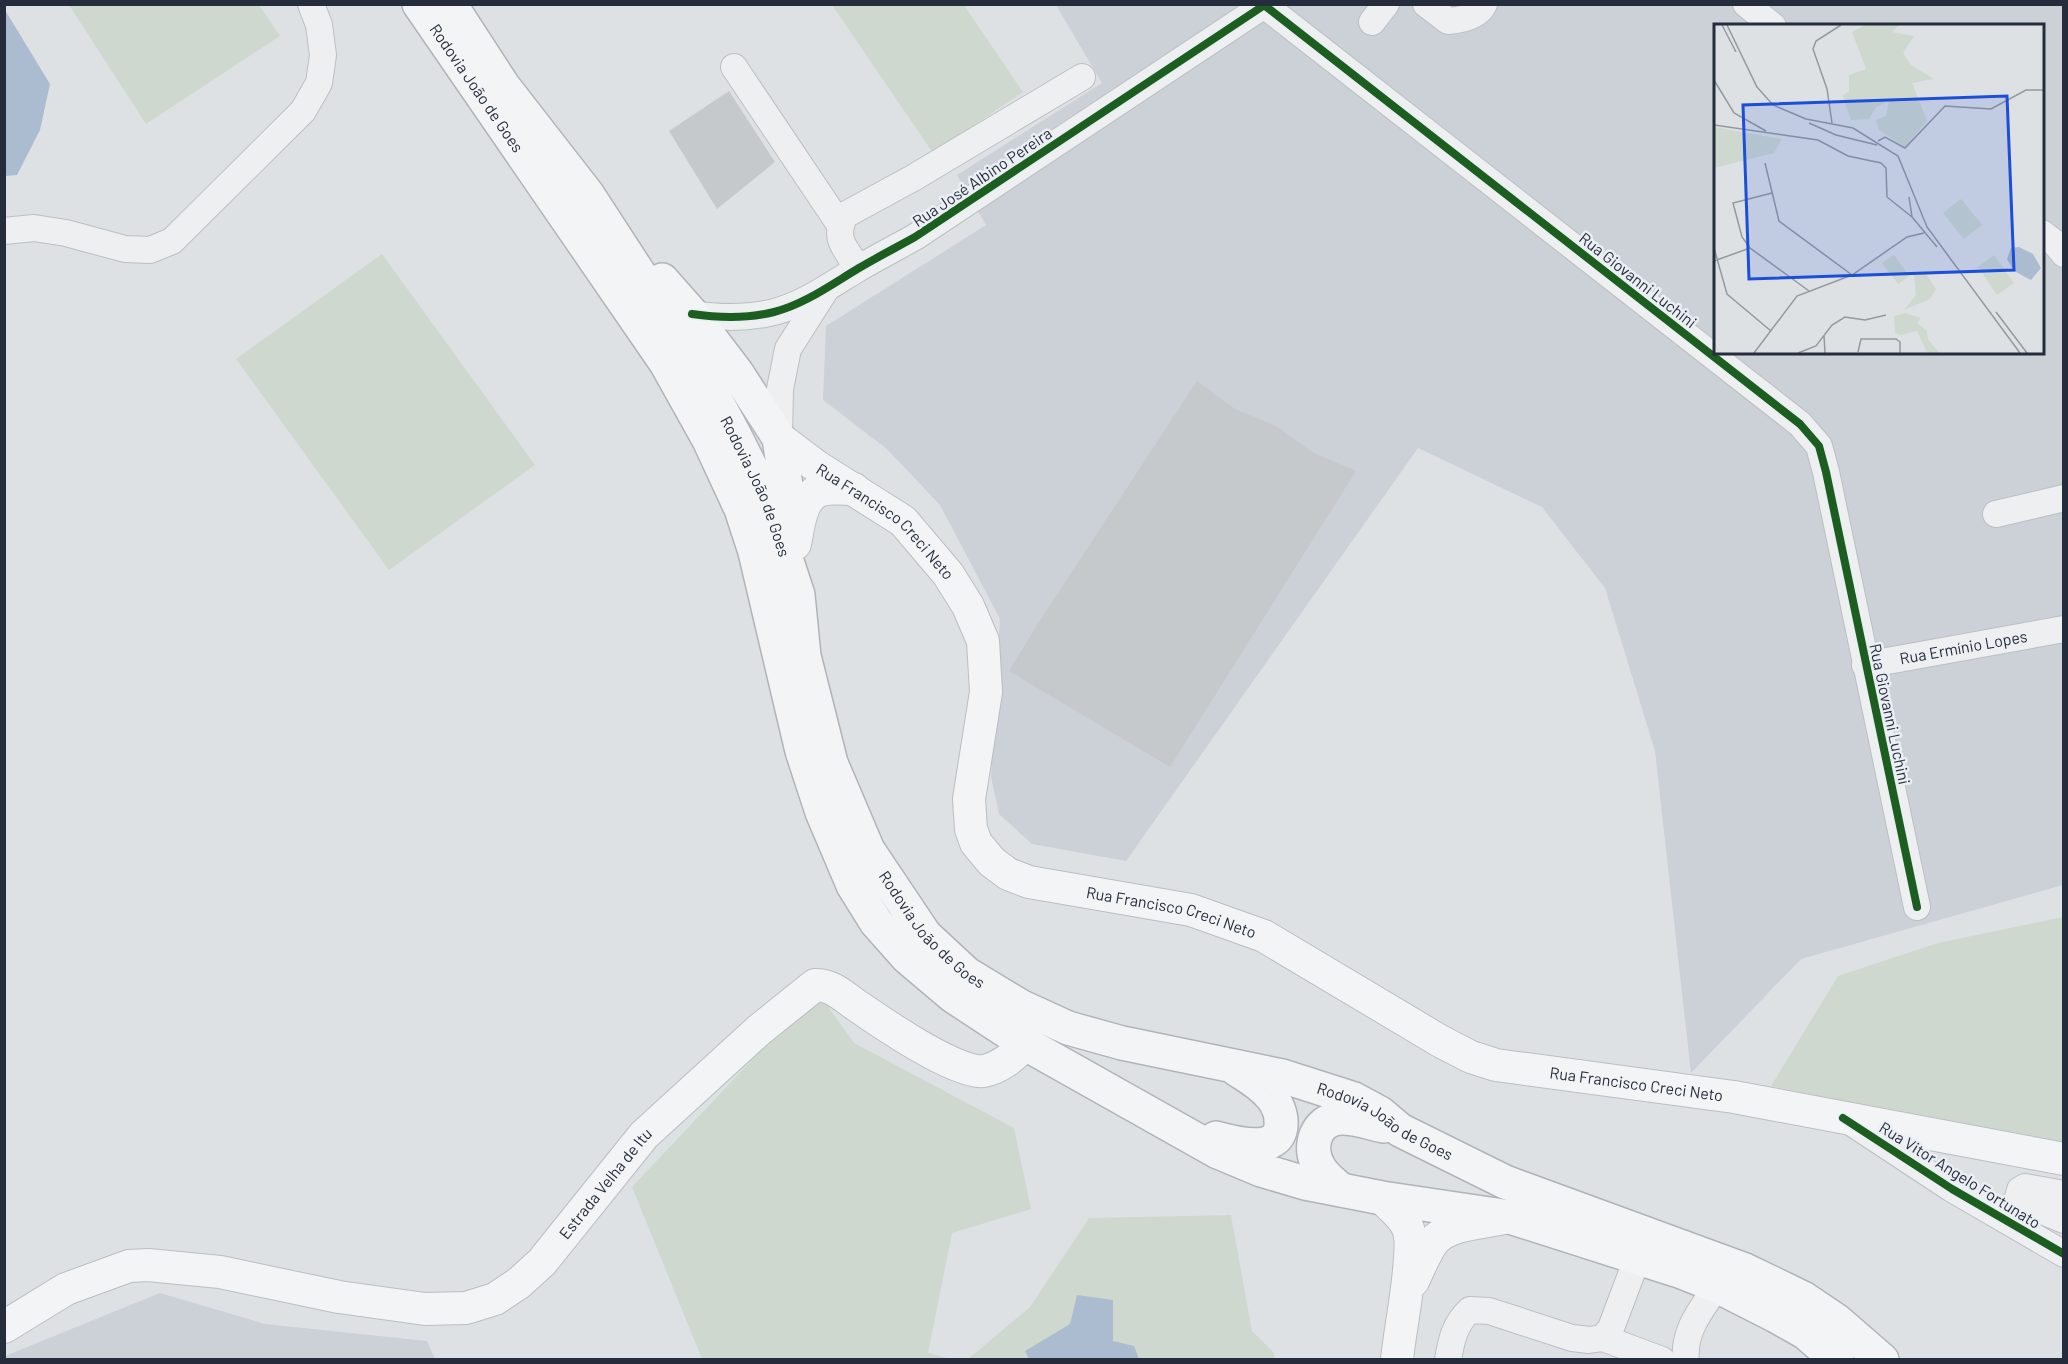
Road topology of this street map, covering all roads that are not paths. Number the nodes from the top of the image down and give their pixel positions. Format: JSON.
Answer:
{"nodes":[{"id":1,"x":310,"y":4,"type":"edge"},
{"id":2,"x":419,"y":4,"type":"edge"},
{"id":3,"x":450,"y":4,"type":"edge"},
{"id":4,"x":1426,"y":4,"type":"edge"},
{"id":5,"x":1484,"y":4,"type":"edge"},
{"id":6,"x":1746,"y":4,"type":"edge"},
{"id":7,"x":1265,"y":5,"type":"edge"},
{"id":8,"x":1771,"y":24,"type":"edge"},
{"id":9,"x":734,"y":67,"type":"dead end"},
{"id":10,"x":1082,"y":77,"type":"dead end"},
{"id":11,"x":588,"y":195,"type":"junction"},
{"id":12,"x":840,"y":225,"type":"junction"},
{"id":13,"x":4,"y":231,"type":"edge"},
{"id":14,"x":858,"y":268,"type":"junction"},
{"id":15,"x":826,"y":289,"type":"junction"},
{"id":16,"x":692,"y":314,"type":"junction"},
{"id":17,"x":779,"y":438,"type":"junction"},
{"id":18,"x":854,"y":489,"type":"junction"},
{"id":19,"x":2064,"y":498,"type":"edge"},
{"id":20,"x":1996,"y":514,"type":"dead end"},
{"id":21,"x":795,"y":544,"type":"junction"},
{"id":22,"x":798,"y":595,"type":"junction"},
{"id":23,"x":2064,"y":629,"type":"edge"},
{"id":24,"x":1865,"y":665,"type":"junction"},
{"id":25,"x":1917,"y":907,"type":"dead end"},
{"id":26,"x":1026,"y":1044,"type":"junction"},
{"id":27,"x":1230,"y":1065,"type":"junction"},
{"id":28,"x":1161,"y":1118,"type":"junction"},
{"id":29,"x":1844,"y":1118,"type":"junction"},
{"id":30,"x":1400,"y":1130,"type":"junction"},
{"id":31,"x":2064,"y":1159,"type":"edge"},
{"id":32,"x":1340,"y":1189,"type":"junction"},
{"id":33,"x":2064,"y":1194,"type":"edge"},
{"id":34,"x":1382,"y":1198,"type":"junction"},
{"id":35,"x":1510,"y":1218,"type":"junction"},
{"id":36,"x":2064,"y":1220,"type":"edge"},
{"id":37,"x":2064,"y":1254,"type":"edge"},
{"id":38,"x":1637,"y":1258,"type":"junction"},
{"id":39,"x":1717,"y":1286,"type":"junction"},
{"id":40,"x":1406,"y":1295,"type":"junction"},
{"id":41,"x":4,"y":1327,"type":"edge"},
{"id":42,"x":1603,"y":1338,"type":"junction"},
{"id":43,"x":1396,"y":1359,"type":"edge"},
{"id":44,"x":1448,"y":1359,"type":"edge"},
{"id":45,"x":1662,"y":1359,"type":"edge"},
{"id":46,"x":1686,"y":1359,"type":"edge"},
{"id":47,"x":1837,"y":1359,"type":"edge"},
{"id":48,"x":1882,"y":1359,"type":"edge"}],
"edges":[{"from":1,"to":13,"type":"street"},
{"from":2,"to":26,"type":"highway","name":"Rodovia João de Goes"},
{"from":3,"to":11,"type":"highway","name":"Rodovia João de Goes"},
{"from":4,"to":5,"type":"street"},
{"from":6,"to":8,"type":"street"},
{"from":7,"to":14,"type":"street","name":"Rua José Albino Pereira"},
{"from":7,"to":24,"type":"street","name":"Rua Giovanni Luchini"},
{"from":9,"to":12,"type":"street"},
{"from":10,"to":12,"type":"street"},
{"from":11,"to":16,"type":"highway"},
{"from":11,"to":22,"type":"highway","name":"Rodovia João de Goes"},
{"from":12,"to":14,"type":"street"},
{"from":14,"to":15,"type":"street","name":"Rua José Albino Pereira"},
{"from":15,"to":16,"type":"street","name":"Rua José Albino Pereira"},
{"from":15,"to":17,"type":"street","name":"Rua José Albino Pereira"},
{"from":16,"to":17,"type":"highway"},
{"from":17,"to":18,"type":"main road","name":"Rua Francisco Creci Neto"},
{"from":17,"to":21,"type":"highway"},
{"from":18,"to":21,"type":"main road"},
{"from":18,"to":29,"type":"main road","name":"Rua Francisco Creci Neto"},
{"from":19,"to":20,"type":"street"},
{"from":21,"to":22,"type":"highway"},
{"from":22,"to":27,"type":"highway","name":"Rodovia João de Goes"},
{"from":23,"to":24,"type":"street","name":"Rua Ermínio Lopes"},
{"from":24,"to":25,"type":"street","name":"Rua Giovanni Luchini"},
{"from":26,"to":28,"type":"highway","name":"Rodovia João de Goes"},
{"from":26,"to":41,"type":"main road","name":"Estrada Velha de Itu"},
{"from":27,"to":28,"type":"highway"},
{"from":27,"to":30,"type":"highway","name":"Rodovia João de Goes"},
{"from":28,"to":32,"type":"highway","name":"Rodovia João de Goes"},
{"from":29,"to":31,"type":"main road"},
{"from":29,"to":37,"type":"street","name":"Rua Vitor Angelo Fortunato"},
{"from":30,"to":32,"type":"highway"},
{"from":30,"to":48,"type":"highway","name":"Rodovia João de Goes"},
{"from":32,"to":34,"type":"highway","name":"Rodovia João de Goes"},
{"from":33,"to":36,"type":"street"},
{"from":34,"to":35,"type":"highway","name":"Rodovia João de Goes"},
{"from":34,"to":40,"type":"main road"},
{"from":35,"to":38,"type":"highway","name":"Rodovia João de Goes"},
{"from":35,"to":40,"type":"main road"},
{"from":38,"to":39,"type":"highway","name":"Rodovia João de Goes"},
{"from":38,"to":42,"type":"street"},
{"from":39,"to":46,"type":"street"},
{"from":39,"to":47,"type":"highway","name":"Rodovia João de Goes"},
{"from":40,"to":43,"type":"main road"},
{"from":42,"to":44,"type":"street"},
{"from":42,"to":45,"type":"street"}]}
